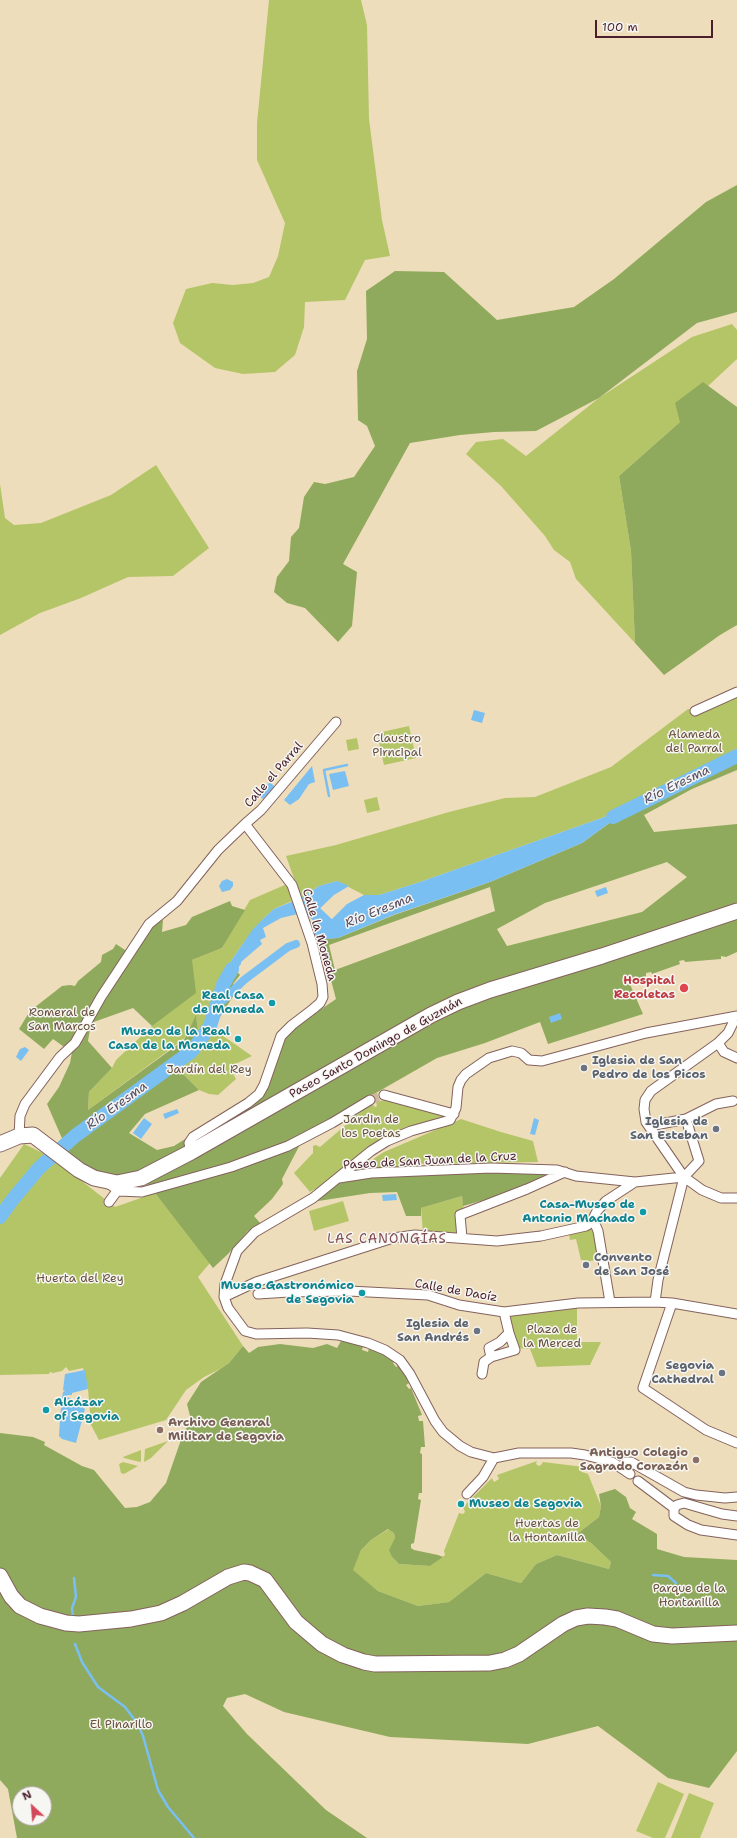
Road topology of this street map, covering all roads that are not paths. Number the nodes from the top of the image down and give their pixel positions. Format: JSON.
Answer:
{"nodes":[{"id":1,"x":737,"y":692,"type":"edge"},
{"id":2,"x":695,"y":711,"type":"dead end"},
{"id":3,"x":336,"y":722,"type":"dead end"},
{"id":4,"x":246,"y":824,"type":"junction"},
{"id":5,"x":290,"y":881,"type":"joint"},
{"id":6,"x":737,"y":910,"type":"edge"},
{"id":7,"x":737,"y":1017,"type":"edge"},
{"id":8,"x":718,"y":1043,"type":"junction"},
{"id":9,"x":737,"y":1058,"type":"edge"},
{"id":10,"x":384,"y":1095,"type":"tunnel mouth"},
{"id":11,"x":370,"y":1100,"type":"tunnel mouth"},
{"id":12,"x":733,"y":1101,"type":"dead end"},
{"id":13,"x":454,"y":1114,"type":"junction"},
{"id":14,"x":686,"y":1119,"type":"junction"},
{"id":15,"x":650,"y":1126,"type":"junction"},
{"id":16,"x":19,"y":1136,"type":"junction"},
{"id":17,"x":0,"y":1144,"type":"edge"},
{"id":18,"x":191,"y":1152,"type":"junction"},
{"id":19,"x":565,"y":1172,"type":"junction"},
{"id":20,"x":684,"y":1177,"type":"junction"},
{"id":21,"x":338,"y":1178,"type":"junction"},
{"id":22,"x":639,"y":1181,"type":"junction"},
{"id":23,"x":112,"y":1186,"type":"junction"},
{"id":24,"x":737,"y":1198,"type":"edge"},
{"id":25,"x":109,"y":1202,"type":"dead end"},
{"id":26,"x":593,"y":1219,"type":"junction"},
{"id":27,"x":462,"y":1238,"type":"junction"},
{"id":28,"x":258,"y":1294,"type":"dead end"},
{"id":29,"x":227,"y":1296,"type":"junction"},
{"id":30,"x":610,"y":1302,"type":"junction"},
{"id":31,"x":654,"y":1302,"type":"junction"},
{"id":32,"x":672,"y":1303,"type":"junction"},
{"id":33,"x":504,"y":1312,"type":"junction"},
{"id":34,"x":737,"y":1314,"type":"edge"},
{"id":35,"x":509,"y":1333,"type":"junction"},
{"id":36,"x":491,"y":1357,"type":"junction"},
{"id":37,"x":482,"y":1374,"type":"dead end"},
{"id":38,"x":737,"y":1442,"type":"edge"},
{"id":39,"x":494,"y":1458,"type":"junction"},
{"id":40,"x":621,"y":1467,"type":"junction"},
{"id":41,"x":630,"y":1474,"type":"dead end"},
{"id":42,"x":638,"y":1481,"type":"dead end"},
{"id":43,"x":467,"y":1494,"type":"dead end"},
{"id":44,"x":737,"y":1497,"type":"edge"},
{"id":45,"x":674,"y":1508,"type":"junction"},
{"id":46,"x":737,"y":1516,"type":"edge"},
{"id":47,"x":737,"y":1535,"type":"edge"},
{"id":48,"x":0,"y":1576,"type":"edge"},
{"id":49,"x":737,"y":1633,"type":"edge"}],
"edges":[{"from":1,"to":2,"type":"street"},
{"from":3,"to":4,"type":"street","name":"Calle el Parral"},
{"from":4,"to":5,"type":"street","name":"Calle el Parral"},
{"from":4,"to":16,"type":"street"},
{"from":5,"to":18,"type":"street","name":"Calle la Moneda"},
{"from":6,"to":18,"type":"main road","name":"Paseo Santo Domingo de Guzmán"},
{"from":7,"to":8,"type":"street"},
{"from":7,"to":13,"type":"street"},
{"from":8,"to":9,"type":"street"},
{"from":8,"to":15,"type":"street"},
{"from":10,"to":13,"type":"street"},
{"from":11,"to":23,"type":"street"},
{"from":12,"to":14,"type":"street"},
{"from":13,"to":21,"type":"street","name":"Paseo de San Juan de la Cruz"},
{"from":14,"to":15,"type":"street"},
{"from":14,"to":20,"type":"street"},
{"from":15,"to":20,"type":"street"},
{"from":16,"to":17,"type":"main road"},
{"from":16,"to":23,"type":"main road","name":"Paseo Santo Domingo de Guzmán"},
{"from":18,"to":23,"type":"main road","name":"Paseo Santo Domingo de Guzmán"},
{"from":19,"to":21,"type":"street","name":"Paseo de San Juan de la Cruz"},
{"from":19,"to":22,"type":"street","name":"Paseo de San Juan de la Cruz"},
{"from":19,"to":27,"type":"street"},
{"from":20,"to":22,"type":"street","name":"Paseo de San Juan de la Cruz"},
{"from":20,"to":24,"type":"street"},
{"from":20,"to":31,"type":"street"},
{"from":21,"to":29,"type":"street"},
{"from":22,"to":26,"type":"street"},
{"from":23,"to":25,"type":"street"},
{"from":26,"to":27,"type":"street"},
{"from":26,"to":30,"type":"street"},
{"from":27,"to":29,"type":"street"},
{"from":28,"to":33,"type":"street","name":"Calle de Daoíz"},
{"from":29,"to":39,"type":"street"},
{"from":30,"to":31,"type":"street","name":"Calle de Daoíz"},
{"from":30,"to":33,"type":"street","name":"Calle de Daoíz"},
{"from":31,"to":32,"type":"street","name":"Calle de Daoíz"},
{"from":32,"to":34,"type":"street","name":"Calle de Daoíz"},
{"from":32,"to":38,"type":"street"},
{"from":33,"to":35,"type":"street"},
{"from":35,"to":36,"type":"street"},
{"from":35,"to":36,"type":"street"},
{"from":36,"to":37,"type":"street"},
{"from":39,"to":40,"type":"street"},
{"from":39,"to":43,"type":"street"},
{"from":40,"to":41,"type":"street"},
{"from":40,"to":44,"type":"street"},
{"from":42,"to":45,"type":"street"},
{"from":45,"to":46,"type":"street"},
{"from":45,"to":47,"type":"street"},
{"from":48,"to":49,"type":"main road"}]}
